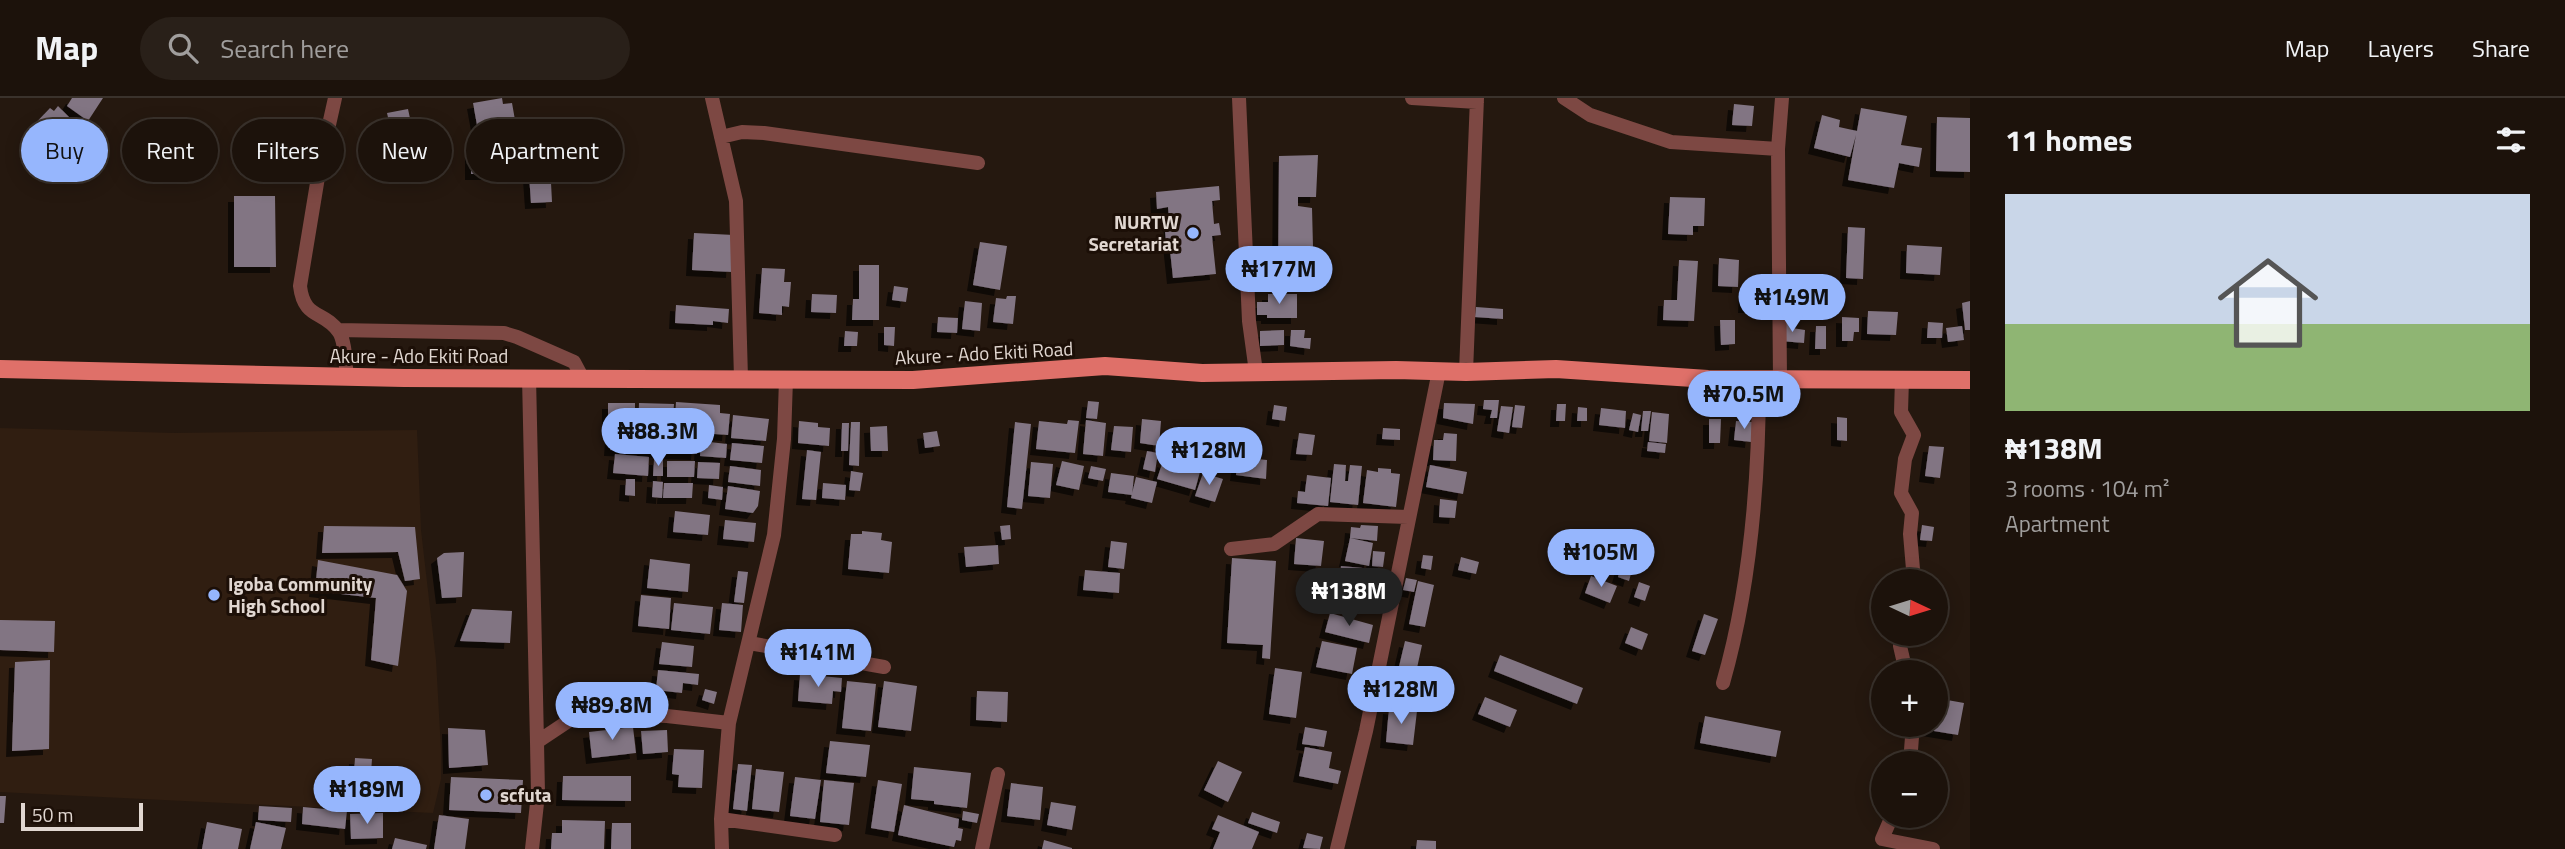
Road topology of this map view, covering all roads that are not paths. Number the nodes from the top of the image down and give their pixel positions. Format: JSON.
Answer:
{"nodes":[{"id":1,"x":335,"y":98,"type":"edge"},
{"id":2,"x":712,"y":98,"type":"edge"},
{"id":3,"x":1239,"y":98,"type":"edge"},
{"id":4,"x":1412,"y":98,"type":"edge"},
{"id":5,"x":1564,"y":98,"type":"edge"},
{"id":6,"x":1782,"y":98,"type":"edge"},
{"id":7,"x":1477,"y":100,"type":"edge"},
{"id":8,"x":721,"y":137,"type":"junction"},
{"id":9,"x":1778,"y":149,"type":"junction"},
{"id":10,"x":978,"y":163,"type":"dead end"},
{"id":11,"x":338,"y":330,"type":"junction"},
{"id":12,"x":0,"y":369,"type":"edge"},
{"id":13,"x":1439,"y":371,"type":"junction"},
{"id":14,"x":1256,"y":372,"type":"junction"},
{"id":15,"x":1466,"y":372,"type":"junction"},
{"id":16,"x":347,"y":377,"type":"junction"},
{"id":17,"x":529,"y":377,"type":"junction"},
{"id":18,"x":582,"y":377,"type":"junction"},
{"id":19,"x":741,"y":378,"type":"junction"},
{"id":20,"x":786,"y":379,"type":"junction"},
{"id":21,"x":1759,"y":379,"type":"junction"},
{"id":22,"x":1780,"y":379,"type":"junction"},
{"id":23,"x":1902,"y":379,"type":"junction"},
{"id":24,"x":1970,"y":380,"type":"edge"},
{"id":25,"x":1408,"y":517,"type":"junction"},
{"id":26,"x":1231,"y":550,"type":"dead end"},
{"id":27,"x":1913,"y":569,"type":"edge"},
{"id":28,"x":749,"y":643,"type":"junction"},
{"id":29,"x":884,"y":667,"type":"dead end"},
{"id":30,"x":1723,"y":683,"type":"dead end"},
{"id":31,"x":729,"y":723,"type":"junction"},
{"id":32,"x":537,"y":742,"type":"junction"},
{"id":33,"x":998,"y":774,"type":"dead end"},
{"id":34,"x":721,"y":819,"type":"junction"},
{"id":35,"x":1887,"y":828,"type":"edge"},
{"id":36,"x":835,"y":835,"type":"dead end"},
{"id":37,"x":531,"y":849,"type":"edge"},
{"id":38,"x":722,"y":849,"type":"edge"},
{"id":39,"x":982,"y":849,"type":"edge"},
{"id":40,"x":1337,"y":849,"type":"edge"},
{"id":41,"x":1933,"y":849,"type":"edge"}],
"edges":[{"from":1,"to":11,"type":"street"},
{"from":2,"to":8,"type":"street"},
{"from":3,"to":14,"type":"street"},
{"from":4,"to":7,"type":"street"},
{"from":5,"to":9,"type":"street"},
{"from":6,"to":9,"type":"street"},
{"from":7,"to":15,"type":"street"},
{"from":8,"to":10,"type":"street"},
{"from":8,"to":19,"type":"street"},
{"from":9,"to":22,"type":"street"},
{"from":11,"to":16,"type":"street"},
{"from":11,"to":18,"type":"street"},
{"from":12,"to":16,"type":"main road","name":"Akure - Ado Ekiti Road"},
{"from":13,"to":14,"type":"main road","name":"Akure - Ado Ekiti Road"},
{"from":13,"to":15,"type":"main road","name":"Akure - Ado Ekiti Road"},
{"from":13,"to":25,"type":"street"},
{"from":14,"to":20,"type":"main road","name":"Akure - Ado Ekiti Road"},
{"from":15,"to":21,"type":"main road","name":"Akure - Ado Ekiti Road"},
{"from":16,"to":17,"type":"main road","name":"Akure - Ado Ekiti Road"},
{"from":17,"to":18,"type":"main road","name":"Akure - Ado Ekiti Road"},
{"from":17,"to":32,"type":"street"},
{"from":18,"to":19,"type":"main road","name":"Akure - Ado Ekiti Road"},
{"from":19,"to":20,"type":"main road","name":"Akure - Ado Ekiti Road"},
{"from":20,"to":28,"type":"street"},
{"from":21,"to":22,"type":"main road","name":"Akure - Ado Ekiti Road"},
{"from":21,"to":30,"type":"street"},
{"from":22,"to":23,"type":"main road","name":"Akure - Ado Ekiti Road"},
{"from":23,"to":24,"type":"main road","name":"Akure - Ado Ekiti Road"},
{"from":23,"to":27,"type":"street"},
{"from":25,"to":26,"type":"street"},
{"from":25,"to":40,"type":"street"},
{"from":28,"to":29,"type":"street"},
{"from":28,"to":31,"type":"street"},
{"from":31,"to":32,"type":"street"},
{"from":31,"to":34,"type":"street"},
{"from":32,"to":37,"type":"street"},
{"from":33,"to":39,"type":"street"},
{"from":34,"to":36,"type":"street"},
{"from":34,"to":38,"type":"street"},
{"from":35,"to":41,"type":"street"}]}
